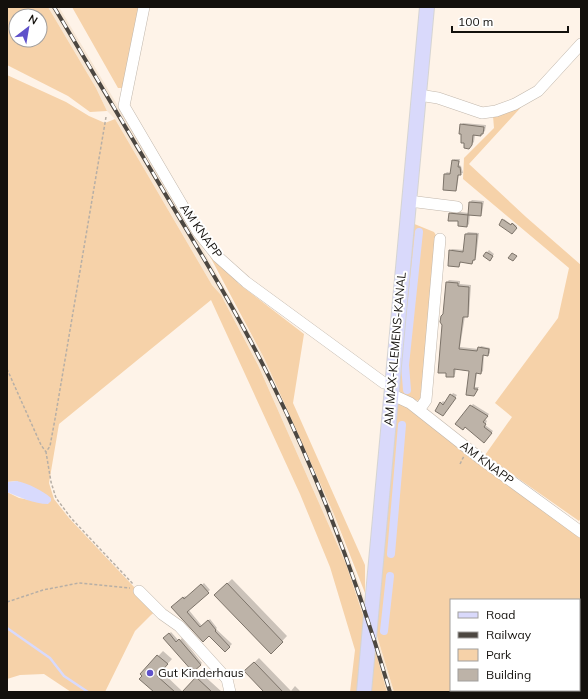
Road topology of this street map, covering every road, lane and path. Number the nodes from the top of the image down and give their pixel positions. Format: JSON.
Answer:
{"nodes":[{"id":1,"x":144,"y":7,"type":"edge"},
{"id":2,"x":427,"y":7,"type":"edge"},
{"id":3,"x":581,"y":44,"type":"edge"},
{"id":4,"x":419,"y":95,"type":"junction"},
{"id":5,"x":106,"y":117,"type":"dead end"},
{"id":6,"x":412,"y":202,"type":"junction"},
{"id":7,"x":457,"y":207,"type":"dead end"},
{"id":8,"x":440,"y":238,"type":"dead end"},
{"id":9,"x":7,"y":369,"type":"edge"},
{"id":10,"x":392,"y":390,"type":"junction"},
{"id":11,"x":419,"y":410,"type":"junction"},
{"id":12,"x":46,"y":452,"type":"junction"},
{"id":13,"x":581,"y":532,"type":"edge"},
{"id":14,"x":140,"y":591,"type":"junction"},
{"id":15,"x":7,"y":602,"type":"edge"},
{"id":16,"x":230,"y":692,"type":"edge"},
{"id":17,"x":364,"y":692,"type":"edge"}],
"edges":[{"from":1,"to":10,"type":"street","name":"AM KNAPP"},
{"from":2,"to":4,"type":"main road","name":"AM MAX-KLEMENS-KANAL"},
{"from":3,"to":4,"type":"street"},
{"from":4,"to":6,"type":"main road","name":"AM MAX-KLEMENS-KANAL"},
{"from":5,"to":12,"type":"path"},
{"from":6,"to":7,"type":"street"},
{"from":6,"to":10,"type":"main road","name":"AM MAX-KLEMENS-KANAL"},
{"from":8,"to":11,"type":"street"},
{"from":9,"to":12,"type":"path"},
{"from":10,"to":11,"type":"street","name":"AM KNAPP"},
{"from":10,"to":17,"type":"main road","name":"AM MAX-KLEMENS-KANAL"},
{"from":11,"to":13,"type":"street","name":"AM KNAPP"},
{"from":12,"to":14,"type":"path"},
{"from":14,"to":15,"type":"path"},
{"from":14,"to":16,"type":"street"}]}
